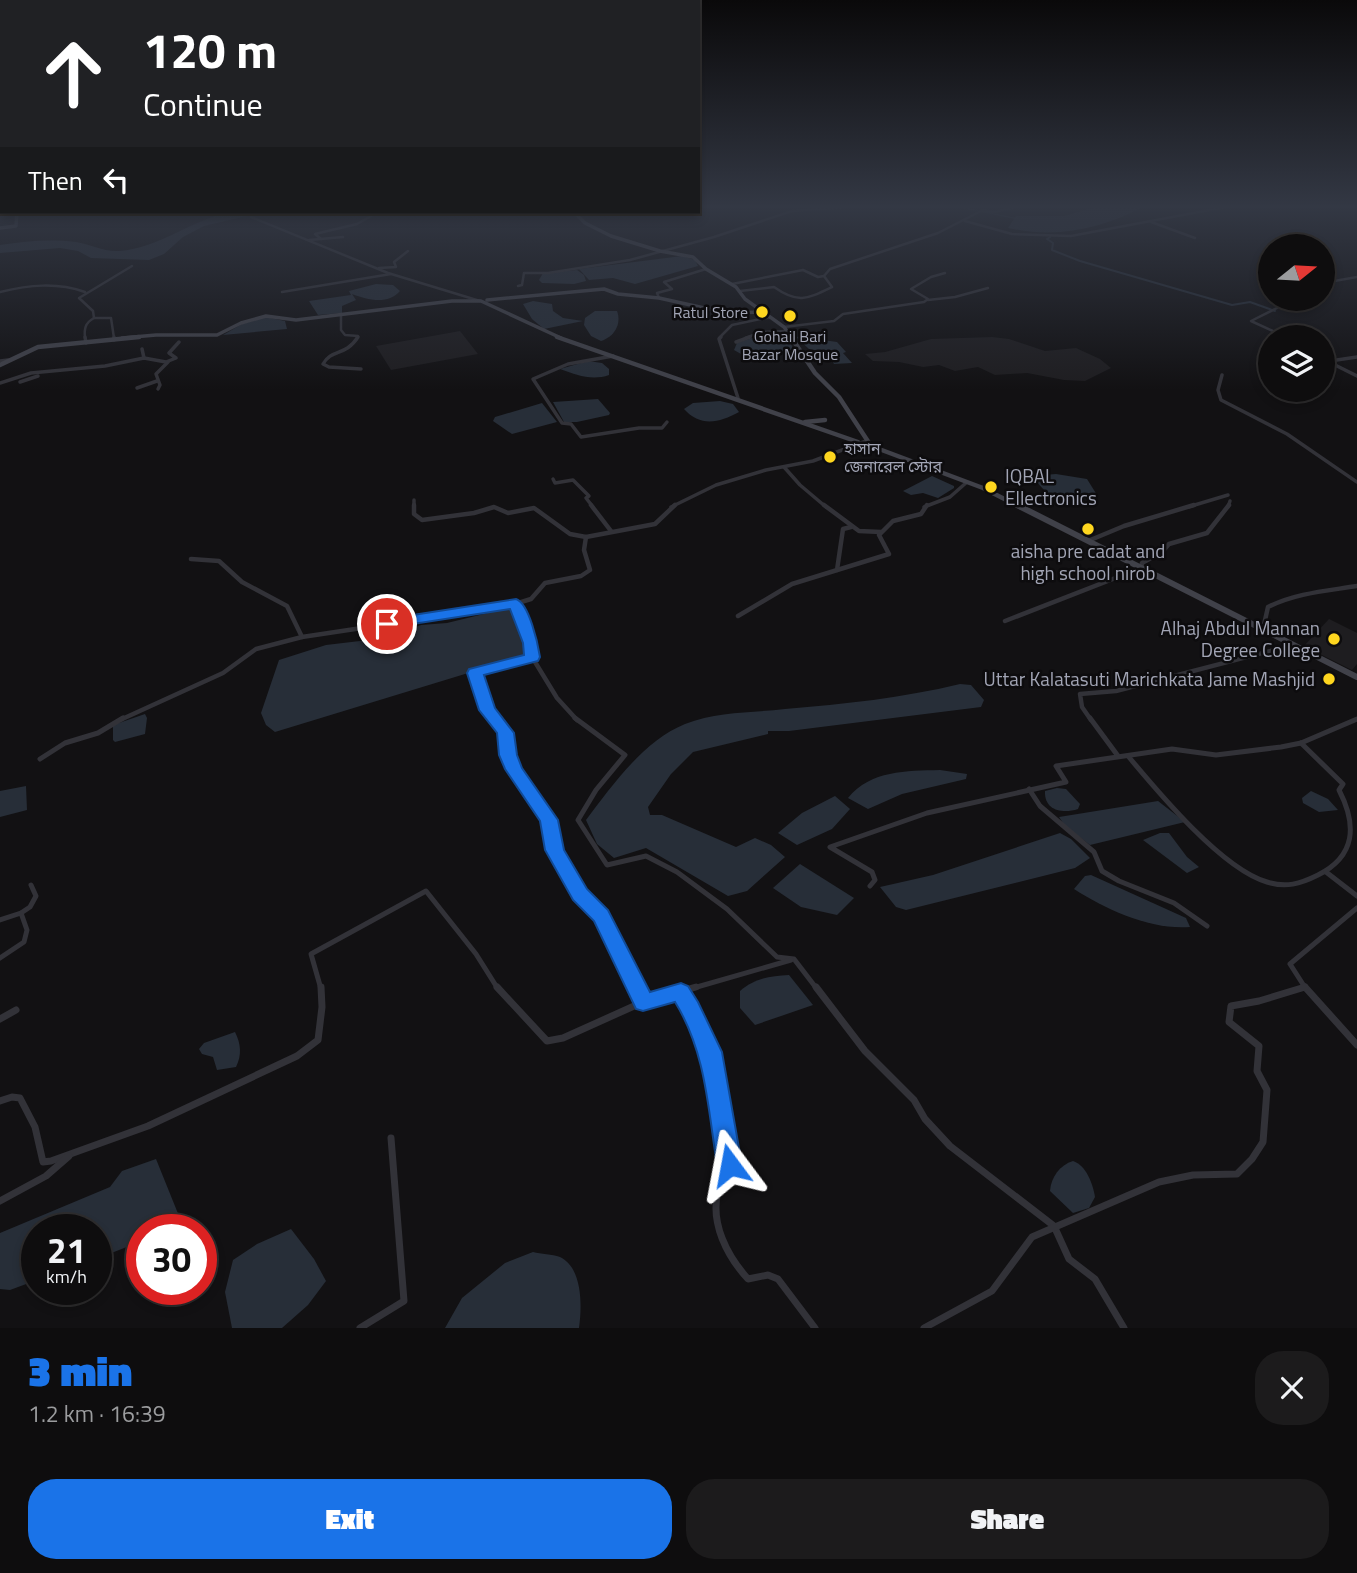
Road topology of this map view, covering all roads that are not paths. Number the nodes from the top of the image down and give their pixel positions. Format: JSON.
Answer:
{"nodes":[{"id":1,"x":131,"y":267,"type":"edge"},
{"id":2,"x":396,"y":267,"type":"edge"},
{"id":3,"x":587,"y":267,"type":"edge"},
{"id":4,"x":704,"y":267,"type":"edge"},
{"id":5,"x":837,"y":267,"type":"edge"},
{"id":6,"x":378,"y":268,"type":"joint"},
{"id":7,"x":706,"y":269,"type":"junction"},
{"id":8,"x":944,"y":273,"type":"dead end"},
{"id":9,"x":392,"y":274,"type":"junction"},
{"id":10,"x":824,"y":276,"type":"junction"},
{"id":11,"x":1357,"y":277,"type":"edge"},
{"id":12,"x":1335,"y":281,"type":"edge"},
{"id":13,"x":518,"y":286,"type":"dead end"},
{"id":14,"x":736,"y":287,"type":"junction"},
{"id":15,"x":988,"y":288,"type":"dead end"},
{"id":16,"x":0,"y":292,"type":"edge"},
{"id":17,"x":85,"y":292,"type":"junction"},
{"id":18,"x":282,"y":292,"type":"dead end"},
{"id":19,"x":659,"y":298,"type":"junction"},
{"id":20,"x":928,"y":300,"type":"junction"},
{"id":21,"x":481,"y":301,"type":"junction"},
{"id":22,"x":764,"y":312,"type":"junction"},
{"id":23,"x":1269,"y":312,"type":"edge"},
{"id":24,"x":341,"y":314,"type":"junction"},
{"id":25,"x":771,"y":317,"type":"junction"},
{"id":26,"x":94,"y":318,"type":"junction"},
{"id":27,"x":1260,"y":325,"type":"edge"},
{"id":28,"x":785,"y":329,"type":"junction"},
{"id":29,"x":114,"y":340,"type":"junction"},
{"id":30,"x":179,"y":342,"type":"dead end"},
{"id":31,"x":736,"y":342,"type":"dead end"},
{"id":32,"x":86,"y":343,"type":"junction"},
{"id":33,"x":142,"y":349,"type":"dead end"},
{"id":34,"x":613,"y":356,"type":"junction"},
{"id":35,"x":1357,"y":357,"type":"edge"},
{"id":36,"x":144,"y":358,"type":"junction"},
{"id":37,"x":1335,"y":359,"type":"edge"},
{"id":38,"x":168,"y":362,"type":"junction"},
{"id":39,"x":0,"y":363,"type":"edge"},
{"id":40,"x":1335,"y":365,"type":"edge"},
{"id":41,"x":361,"y":369,"type":"dead end"},
{"id":42,"x":42,"y":374,"type":"junction"},
{"id":43,"x":1222,"y":375,"type":"dead end"},
{"id":44,"x":1357,"y":376,"type":"edge"},
{"id":45,"x":157,"y":381,"type":"junction"},
{"id":46,"x":20,"y":382,"type":"dead end"},
{"id":47,"x":0,"y":383,"type":"edge"},
{"id":48,"x":137,"y":388,"type":"dead end"},
{"id":49,"x":158,"y":389,"type":"dead end"},
{"id":50,"x":738,"y":398,"type":"junction"},
{"id":51,"x":825,"y":420,"type":"dead end"},
{"id":52,"x":667,"y":422,"type":"dead end"},
{"id":53,"x":804,"y":422,"type":"junction"},
{"id":54,"x":866,"y":441,"type":"junction"},
{"id":55,"x":858,"y":442,"type":"junction"},
{"id":56,"x":784,"y":467,"type":"junction"},
{"id":57,"x":553,"y":479,"type":"dead end"},
{"id":58,"x":967,"y":482,"type":"junction"},
{"id":59,"x":1357,"y":482,"type":"edge"},
{"id":60,"x":1227,"y":495,"type":"dead end"},
{"id":61,"x":414,"y":500,"type":"dead end"},
{"id":62,"x":1230,"y":501,"type":"dead end"},
{"id":63,"x":851,"y":527,"type":"junction"},
{"id":64,"x":612,"y":531,"type":"junction"},
{"id":65,"x":881,"y":532,"type":"junction"},
{"id":66,"x":586,"y":537,"type":"junction"},
{"id":67,"x":1087,"y":541,"type":"junction"},
{"id":68,"x":191,"y":559,"type":"dead end"},
{"id":69,"x":1141,"y":568,"type":"junction"},
{"id":70,"x":837,"y":570,"type":"junction"},
{"id":71,"x":1357,"y":586,"type":"edge"},
{"id":72,"x":516,"y":604,"type":"junction"},
{"id":73,"x":738,"y":616,"type":"dead end"},
{"id":74,"x":1005,"y":621,"type":"dead end"},
{"id":75,"x":1263,"y":629,"type":"junction"},
{"id":76,"x":302,"y":636,"type":"junction"},
{"id":77,"x":1293,"y":645,"type":"junction"},
{"id":78,"x":532,"y":657,"type":"junction"},
{"id":79,"x":1357,"y":677,"type":"edge"},
{"id":80,"x":1357,"y":719,"type":"edge"},
{"id":81,"x":1301,"y":743,"type":"junction"},
{"id":82,"x":1127,"y":755,"type":"junction"},
{"id":83,"x":1118,"y":756,"type":"junction"},
{"id":84,"x":40,"y":759,"type":"dead end"},
{"id":85,"x":1029,"y":789,"type":"junction"},
{"id":86,"x":1326,"y":872,"type":"junction"},
{"id":87,"x":31,"y":885,"type":"dead end"},
{"id":88,"x":870,"y":886,"type":"dead end"},
{"id":89,"x":1357,"y":896,"type":"edge"},
{"id":90,"x":1357,"y":908,"type":"edge"},
{"id":91,"x":21,"y":913,"type":"junction"},
{"id":92,"x":0,"y":920,"type":"edge"},
{"id":93,"x":1207,"y":926,"type":"dead end"},
{"id":94,"x":0,"y":958,"type":"edge"},
{"id":95,"x":794,"y":959,"type":"junction"},
{"id":96,"x":1305,"y":987,"type":"junction"},
{"id":97,"x":681,"y":992,"type":"junction"},
{"id":98,"x":643,"y":1002,"type":"junction"},
{"id":99,"x":16,"y":1010,"type":"dead end"},
{"id":100,"x":0,"y":1019,"type":"edge"},
{"id":101,"x":1357,"y":1045,"type":"edge"},
{"id":102,"x":0,"y":1101,"type":"edge"},
{"id":103,"x":391,"y":1138,"type":"dead end"},
{"id":104,"x":69,"y":1156,"type":"junction"},
{"id":105,"x":0,"y":1201,"type":"edge"},
{"id":106,"x":1054,"y":1226,"type":"junction"},
{"id":107,"x":360,"y":1328,"type":"edge"},
{"id":108,"x":814,"y":1328,"type":"edge"},
{"id":109,"x":924,"y":1328,"type":"edge"},
{"id":110,"x":1124,"y":1328,"type":"edge"}],
"edges":[{"from":1,"to":17,"type":"street"},
{"from":2,"to":6,"type":"street"},
{"from":3,"to":13,"type":"street"},
{"from":4,"to":7,"type":"street"},
{"from":5,"to":10,"type":"street"},
{"from":6,"to":9,"type":"street"},
{"from":7,"to":14,"type":"street"},
{"from":7,"to":19,"type":"street"},
{"from":8,"to":20,"type":"street"},
{"from":9,"to":18,"type":"street"},
{"from":9,"to":21,"type":"street"},
{"from":10,"to":14,"type":"street"},
{"from":10,"to":14,"type":"street"},
{"from":11,"to":12,"type":"street"},
{"from":14,"to":22,"type":"street"},
{"from":15,"to":20,"type":"street"},
{"from":16,"to":17,"type":"street"},
{"from":17,"to":26,"type":"street"},
{"from":19,"to":21,"type":"street"},
{"from":19,"to":22,"type":"street"},
{"from":20,"to":28,"type":"street"},
{"from":21,"to":24,"type":"street"},
{"from":21,"to":34,"type":"street"},
{"from":22,"to":25,"type":"street"},
{"from":23,"to":27,"type":"street"},
{"from":24,"to":29,"type":"street"},
{"from":24,"to":41,"type":"street"},
{"from":25,"to":28,"type":"street"},
{"from":25,"to":50,"type":"street"},
{"from":26,"to":29,"type":"street"},
{"from":26,"to":32,"type":"street"},
{"from":28,"to":31,"type":"street"},
{"from":28,"to":54,"type":"street"},
{"from":29,"to":32,"type":"street"},
{"from":30,"to":38,"type":"street"},
{"from":32,"to":39,"type":"street"},
{"from":33,"to":36,"type":"street"},
{"from":34,"to":50,"type":"street"},
{"from":34,"to":52,"type":"street"},
{"from":35,"to":37,"type":"street"},
{"from":36,"to":38,"type":"street"},
{"from":36,"to":42,"type":"street"},
{"from":38,"to":45,"type":"street"},
{"from":40,"to":44,"type":"street"},
{"from":42,"to":46,"type":"street"},
{"from":42,"to":47,"type":"street"},
{"from":43,"to":59,"type":"street"},
{"from":45,"to":48,"type":"street"},
{"from":45,"to":49,"type":"street"},
{"from":50,"to":53,"type":"street"},
{"from":51,"to":53,"type":"street"},
{"from":53,"to":55,"type":"street"},
{"from":54,"to":55,"type":"street"},
{"from":54,"to":58,"type":"street"},
{"from":55,"to":56,"type":"street"},
{"from":56,"to":63,"type":"street"},
{"from":56,"to":64,"type":"street"},
{"from":57,"to":64,"type":"street"},
{"from":58,"to":65,"type":"street"},
{"from":58,"to":67,"type":"street"},
{"from":60,"to":67,"type":"street"},
{"from":61,"to":66,"type":"street"},
{"from":62,"to":69,"type":"street"},
{"from":63,"to":65,"type":"street"},
{"from":63,"to":70,"type":"street"},
{"from":64,"to":66,"type":"street"},
{"from":65,"to":70,"type":"street"},
{"from":66,"to":72,"type":"street"},
{"from":67,"to":69,"type":"street"},
{"from":68,"to":76,"type":"street"},
{"from":69,"to":74,"type":"street"},
{"from":69,"to":75,"type":"street"},
{"from":70,"to":73,"type":"street"},
{"from":71,"to":75,"type":"street"},
{"from":72,"to":76,"type":"street"},
{"from":72,"to":78,"type":"street"},
{"from":75,"to":77,"type":"street"},
{"from":76,"to":84,"type":"street"},
{"from":77,"to":79,"type":"street"},
{"from":77,"to":83,"type":"street"},
{"from":78,"to":95,"type":"street"},
{"from":78,"to":98,"type":"street"},
{"from":80,"to":81,"type":"street"},
{"from":81,"to":82,"type":"street"},
{"from":81,"to":86,"type":"street"},
{"from":82,"to":83,"type":"street"},
{"from":82,"to":86,"type":"street"},
{"from":83,"to":85,"type":"street"},
{"from":85,"to":88,"type":"street"},
{"from":85,"to":93,"type":"street"},
{"from":86,"to":89,"type":"street"},
{"from":87,"to":91,"type":"street"},
{"from":90,"to":96,"type":"street"},
{"from":91,"to":92,"type":"street"},
{"from":91,"to":94,"type":"street"},
{"from":95,"to":97,"type":"street"},
{"from":95,"to":106,"type":"street"},
{"from":96,"to":101,"type":"street"},
{"from":96,"to":106,"type":"street"},
{"from":97,"to":98,"type":"street"},
{"from":97,"to":108,"type":"street"},
{"from":98,"to":104,"type":"street"},
{"from":99,"to":100,"type":"street"},
{"from":102,"to":104,"type":"street"},
{"from":103,"to":107,"type":"street"},
{"from":104,"to":105,"type":"street"},
{"from":106,"to":109,"type":"street"},
{"from":106,"to":110,"type":"street"}]}
